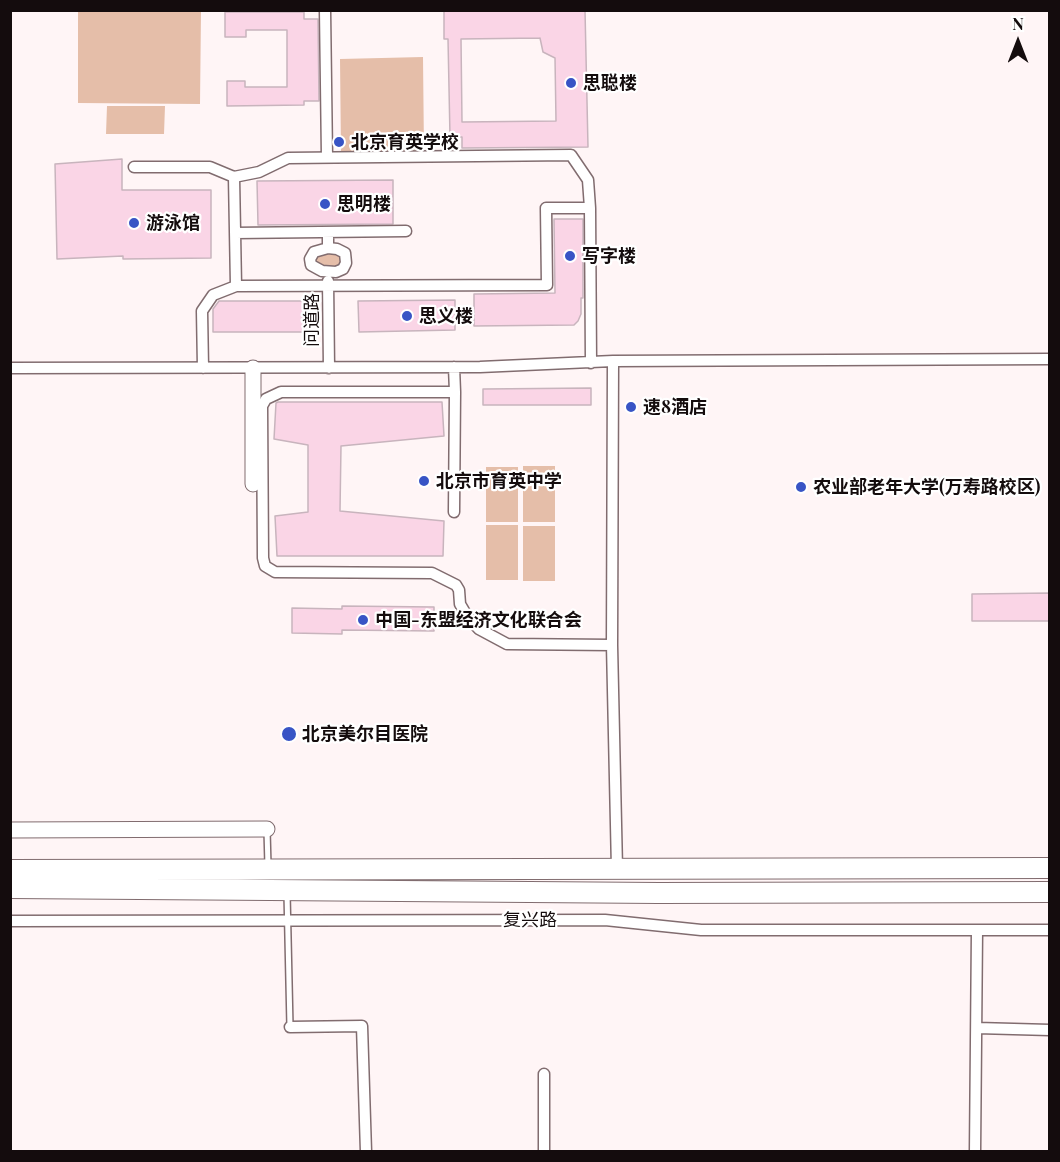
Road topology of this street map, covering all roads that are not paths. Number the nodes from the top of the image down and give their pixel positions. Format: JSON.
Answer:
{"nodes":[{"id":1,"x":325,"y":10,"type":"edge"},
{"id":2,"x":327,"y":158,"type":"junction"},
{"id":3,"x":134,"y":167,"type":"dead end"},
{"id":4,"x":234,"y":177,"type":"junction"},
{"id":5,"x":590,"y":208,"type":"junction"},
{"id":6,"x":405,"y":231,"type":"dead end"},
{"id":7,"x":235,"y":232,"type":"junction"},
{"id":8,"x":328,"y":232,"type":"junction"},
{"id":9,"x":328,"y":248,"type":"junction"},
{"id":10,"x":328,"y":272,"type":"junction"},
{"id":11,"x":236,"y":286,"type":"junction"},
{"id":12,"x":328,"y":286,"type":"junction"},
{"id":13,"x":1050,"y":359,"type":"edge"},
{"id":14,"x":613,"y":361,"type":"junction"},
{"id":15,"x":591,"y":363,"type":"junction"},
{"id":16,"x":454,"y":367,"type":"junction"},
{"id":17,"x":10,"y":368,"type":"edge"},
{"id":18,"x":203,"y":368,"type":"junction"},
{"id":19,"x":253,"y":368,"type":"junction"},
{"id":20,"x":329,"y":368,"type":"junction"},
{"id":21,"x":455,"y":392,"type":"junction"},
{"id":22,"x":253,"y":484,"type":"dead end"},
{"id":23,"x":454,"y":512,"type":"dead end"},
{"id":24,"x":612,"y":645,"type":"junction"},
{"id":25,"x":267,"y":829,"type":"joint"},
{"id":26,"x":10,"y":830,"type":"edge"},
{"id":27,"x":1050,"y":868,"type":"edge"},
{"id":28,"x":617,"y":869,"type":"junction"},
{"id":29,"x":10,"y":870,"type":"edge"},
{"id":30,"x":278,"y":880,"type":"junction"},
{"id":31,"x":10,"y":888,"type":"edge"},
{"id":32,"x":1050,"y":892,"type":"edge"},
{"id":33,"x":288,"y":920,"type":"junction"},
{"id":34,"x":10,"y":921,"type":"edge"},
{"id":35,"x":977,"y":930,"type":"junction"},
{"id":36,"x":1050,"y":930,"type":"edge"},
{"id":37,"x":290,"y":1027,"type":"joint"},
{"id":38,"x":977,"y":1028,"type":"junction"},
{"id":39,"x":1050,"y":1030,"type":"edge"},
{"id":40,"x":544,"y":1074,"type":"dead end"},
{"id":41,"x":366,"y":1152,"type":"edge"},
{"id":42,"x":544,"y":1152,"type":"edge"},
{"id":43,"x":975,"y":1152,"type":"edge"}],
"edges":[{"from":1,"to":2,"type":"street"},
{"from":2,"to":4,"type":"street"},
{"from":2,"to":5,"type":"street"},
{"from":3,"to":4,"type":"street"},
{"from":4,"to":7,"type":"street"},
{"from":5,"to":12,"type":"street"},
{"from":5,"to":15,"type":"street"},
{"from":6,"to":8,"type":"street"},
{"from":7,"to":8,"type":"street"},
{"from":7,"to":11,"type":"street"},
{"from":8,"to":9,"type":"street"},
{"from":9,"to":10,"type":"street"},
{"from":9,"to":10,"type":"street"},
{"from":10,"to":12,"type":"street","name":"问道路"},
{"from":11,"to":12,"type":"street"},
{"from":11,"to":18,"type":"street"},
{"from":12,"to":20,"type":"street","name":"问道路"},
{"from":13,"to":14,"type":"street"},
{"from":14,"to":15,"type":"street"},
{"from":14,"to":24,"type":"street"},
{"from":15,"to":16,"type":"street"},
{"from":16,"to":20,"type":"street"},
{"from":16,"to":21,"type":"street"},
{"from":17,"to":18,"type":"street"},
{"from":18,"to":19,"type":"street"},
{"from":19,"to":20,"type":"street"},
{"from":19,"to":22,"type":"street"},
{"from":21,"to":23,"type":"street"},
{"from":21,"to":24,"type":"street"},
{"from":24,"to":28,"type":"street"},
{"from":25,"to":26,"type":"street"},
{"from":25,"to":30,"type":"lane"},
{"from":27,"to":28,"type":"highway","name":"复兴路"},
{"from":28,"to":30,"type":"highway","name":"复兴路"},
{"from":29,"to":30,"type":"highway","name":"复兴路"},
{"from":30,"to":31,"type":"highway","name":"复兴路"},
{"from":30,"to":32,"type":"highway","name":"复兴路"},
{"from":30,"to":33,"type":"lane"},
{"from":33,"to":34,"type":"street","name":"复兴路"},
{"from":33,"to":35,"type":"street","name":"复兴路"},
{"from":33,"to":37,"type":"lane"},
{"from":35,"to":36,"type":"street","name":"复兴路"},
{"from":35,"to":38,"type":"street"},
{"from":37,"to":41,"type":"street"},
{"from":38,"to":39,"type":"street"},
{"from":38,"to":43,"type":"street"},
{"from":40,"to":42,"type":"street"}]}
